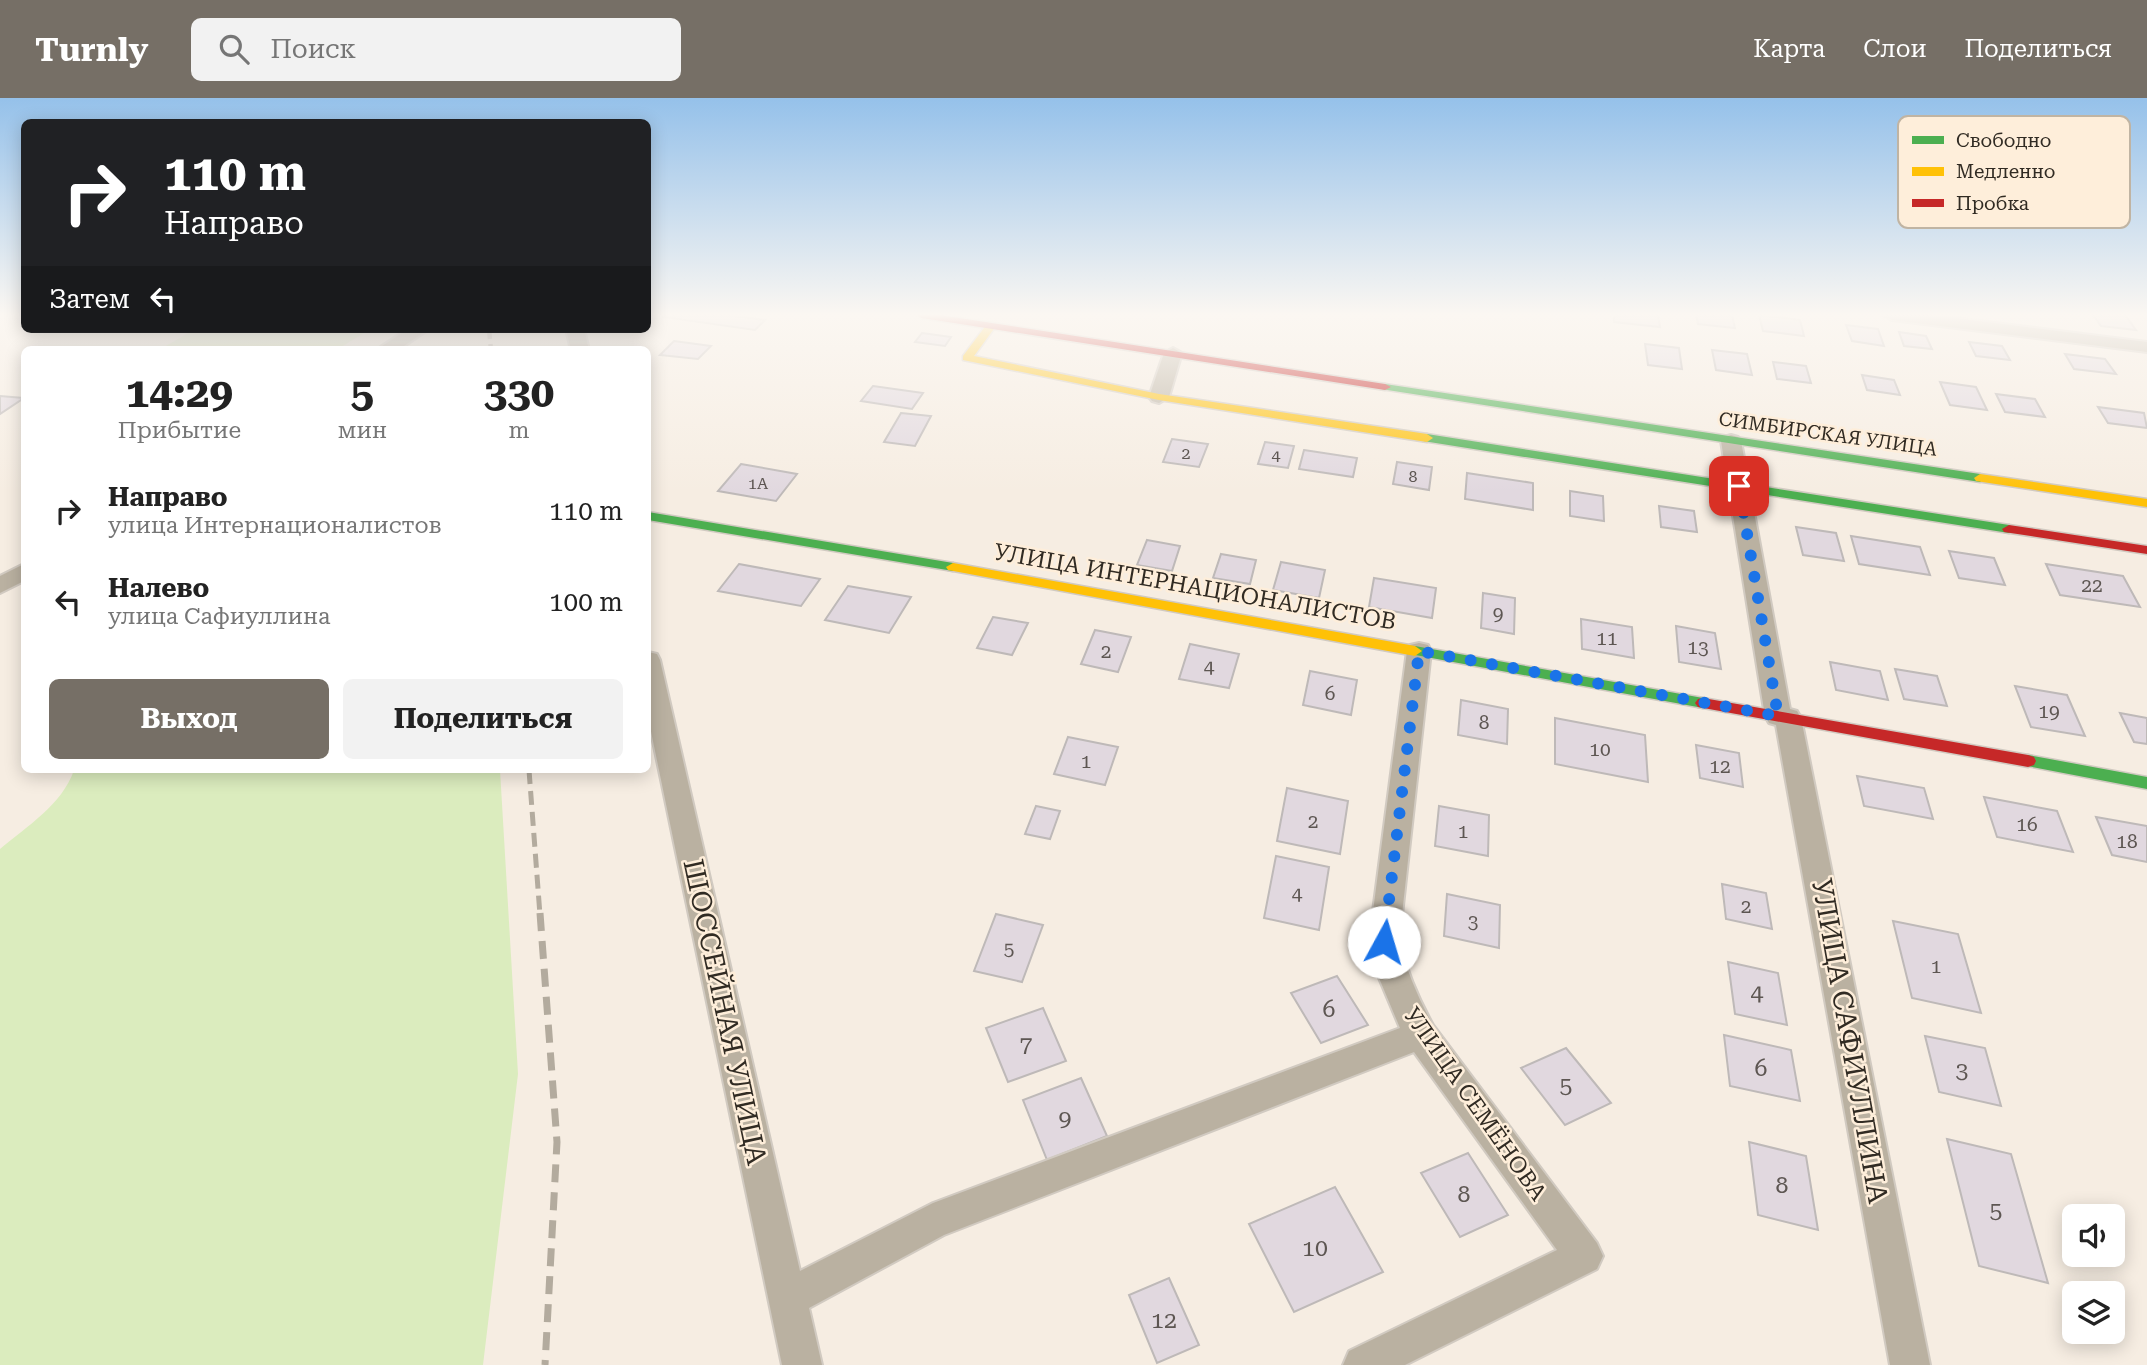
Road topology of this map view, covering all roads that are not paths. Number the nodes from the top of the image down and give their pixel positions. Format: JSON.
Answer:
{"nodes":[{"id":1,"x":1046,"y":374,"type":"edge"},
{"id":2,"x":1166,"y":374,"type":"edge"},
{"id":3,"x":1307,"y":374,"type":"edge"},
{"id":4,"x":1159,"y":397,"type":"junction"},
{"id":5,"x":1731,"y":441,"type":"junction"},
{"id":6,"x":1739,"y":486,"type":"junction"},
{"id":7,"x":2147,"y":503,"type":"edge"},
{"id":8,"x":651,"y":516,"type":"edge"},
{"id":9,"x":2147,"y":550,"type":"edge"},
{"id":10,"x":21,"y":573,"type":"edge"},
{"id":11,"x":0,"y":586,"type":"edge"},
{"id":12,"x":1419,"y":651,"type":"junction"},
{"id":13,"x":651,"y":674,"type":"edge"},
{"id":14,"x":1783,"y":717,"type":"junction"},
{"id":15,"x":2147,"y":783,"type":"edge"},
{"id":16,"x":1421,"y":1035,"type":"junction"},
{"id":17,"x":787,"y":1299,"type":"junction"},
{"id":18,"x":802,"y":1365,"type":"edge"},
{"id":19,"x":1363,"y":1365,"type":"edge"},
{"id":20,"x":1910,"y":1365,"type":"edge"}],
"edges":[{"from":1,"to":4,"type":"street"},
{"from":2,"to":4,"type":"street"},
{"from":3,"to":5,"type":"street","name":"СИМБИРСКАЯ УЛИЦА"},
{"from":4,"to":6,"type":"street"},
{"from":5,"to":6,"type":"street","name":"УЛИЦА САФИУЛЛИНА"},
{"from":5,"to":7,"type":"street","name":"СИМБИРСКАЯ УЛИЦА"},
{"from":6,"to":9,"type":"street"},
{"from":6,"to":14,"type":"street","name":"УЛИЦА САФИУЛЛИНА"},
{"from":8,"to":12,"type":"street","name":"УЛИЦА ИНТЕРНАЦИОНАЛИСТОВ"},
{"from":10,"to":11,"type":"street"},
{"from":12,"to":14,"type":"street","name":"УЛИЦА ИНТЕРНАЦИОНАЛИСТОВ"},
{"from":12,"to":16,"type":"street","name":"УЛИЦА СЕМЁНОВА"},
{"from":13,"to":17,"type":"street","name":"ШОССЕЙНАЯ УЛИЦА"},
{"from":14,"to":15,"type":"street","name":"УЛИЦА ИНТЕРНАЦИОНАЛИСТОВ"},
{"from":14,"to":20,"type":"street","name":"УЛИЦА САФИУЛЛИНА"},
{"from":16,"to":17,"type":"street"},
{"from":16,"to":19,"type":"street","name":"УЛИЦА СЕМЁНОВА"},
{"from":17,"to":18,"type":"street","name":"ШОССЕЙНАЯ УЛИЦА"}]}
